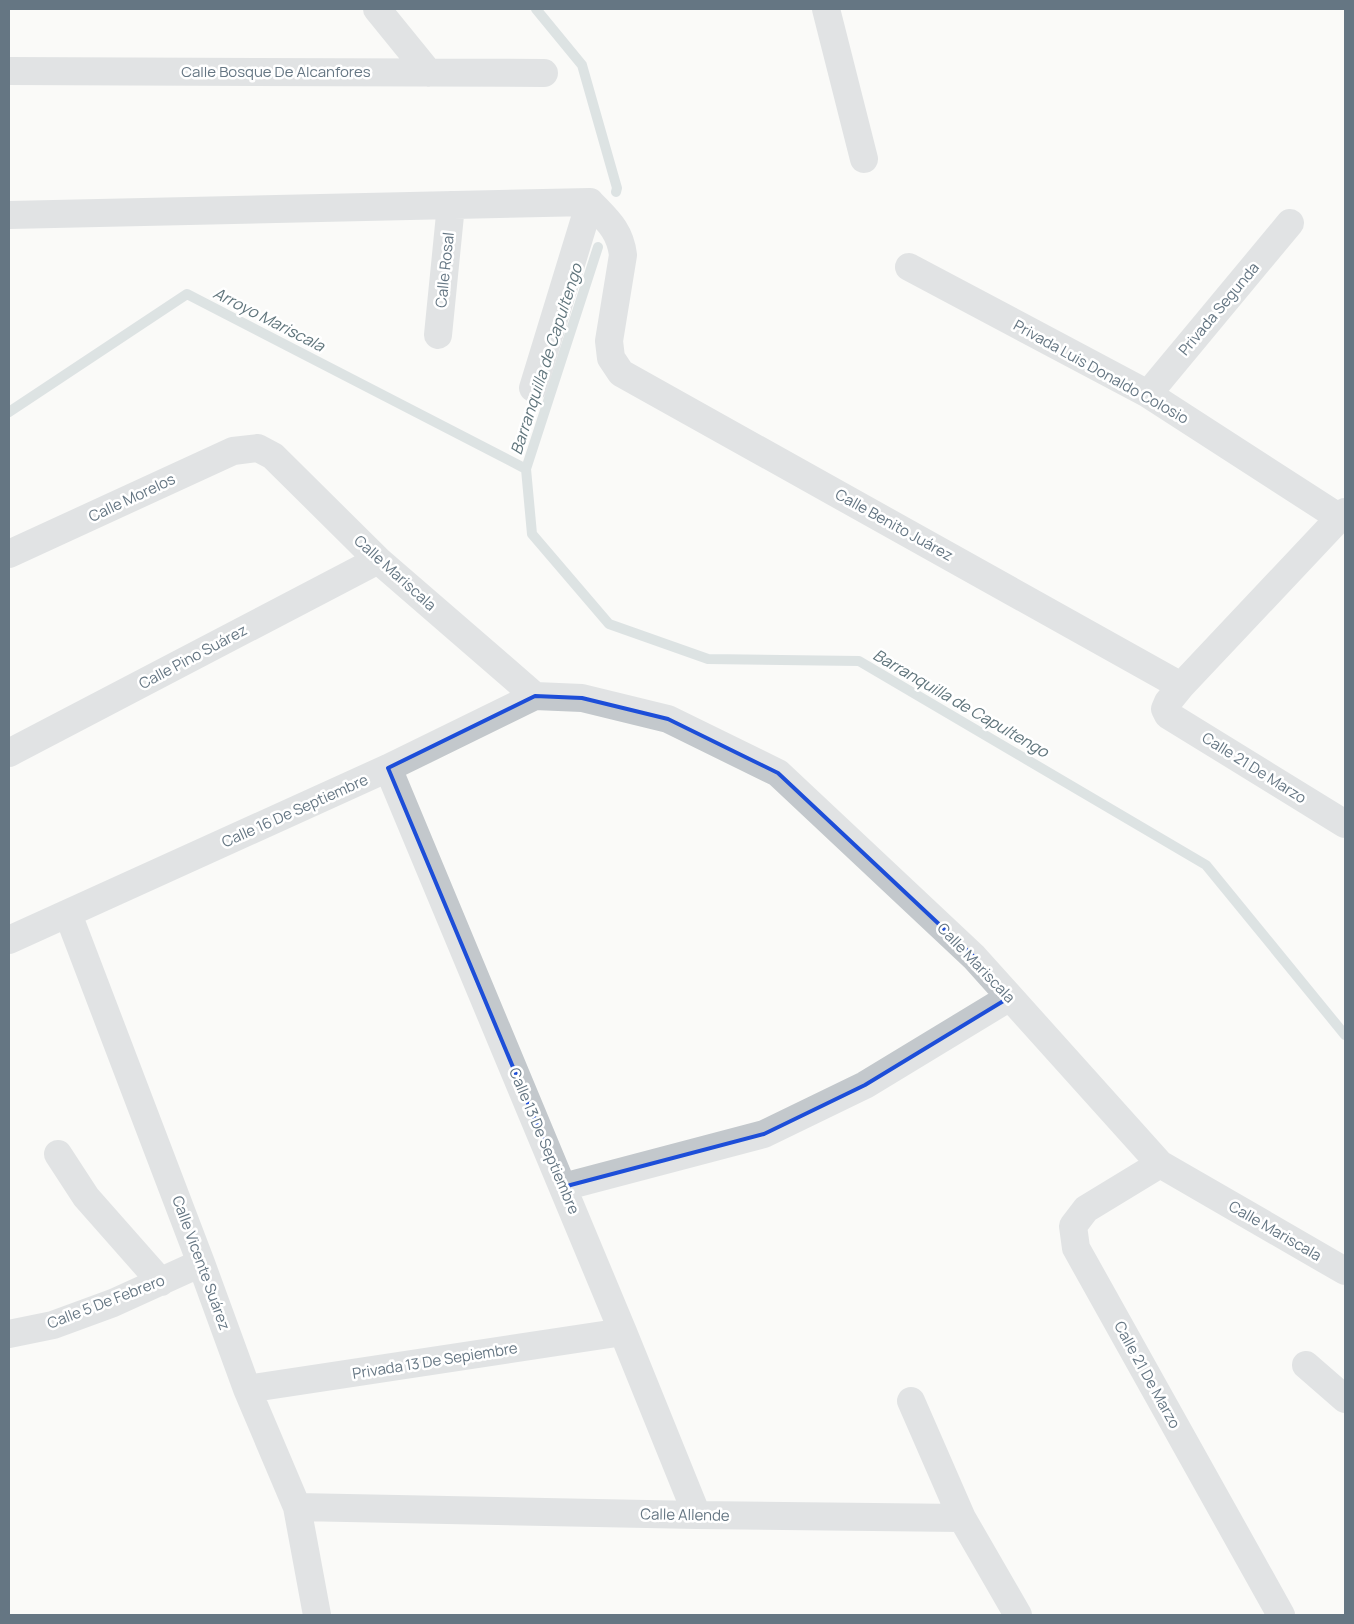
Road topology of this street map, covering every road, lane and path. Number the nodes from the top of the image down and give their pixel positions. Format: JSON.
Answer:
{"nodes":[{"id":1,"x":377,"y":9,"type":"edge"},
{"id":2,"x":826,"y":9,"type":"edge"},
{"id":3,"x":9,"y":71,"type":"edge"},
{"id":4,"x":429,"y":73,"type":"junction"},
{"id":5,"x":544,"y":73,"type":"dead end"},
{"id":6,"x":864,"y":159,"type":"dead end"},
{"id":7,"x":590,"y":202,"type":"junction"},
{"id":8,"x":451,"y":205,"type":"junction"},
{"id":9,"x":9,"y":214,"type":"edge"},
{"id":10,"x":1290,"y":223,"type":"dead end"},
{"id":11,"x":909,"y":267,"type":"dead end"},
{"id":12,"x":438,"y":335,"type":"dead end"},
{"id":13,"x":533,"y":388,"type":"dead end"},
{"id":14,"x":1148,"y":394,"type":"junction"},
{"id":15,"x":258,"y":448,"type":"joint"},
{"id":16,"x":1343,"y":515,"type":"edge"},
{"id":17,"x":9,"y":554,"type":"edge"},
{"id":18,"x":378,"y":560,"type":"junction"},
{"id":19,"x":1181,"y":686,"type":"junction"},
{"id":20,"x":535,"y":696,"type":"junction"},
{"id":21,"x":582,"y":698,"type":"joint"},
{"id":22,"x":9,"y":753,"type":"edge"},
{"id":23,"x":388,"y":768,"type":"junction"},
{"id":24,"x":1345,"y":824,"type":"edge"},
{"id":25,"x":68,"y":914,"type":"junction"},
{"id":26,"x":9,"y":940,"type":"edge"},
{"id":27,"x":1010,"y":997,"type":"junction"},
{"id":28,"x":58,"y":1154,"type":"dead end"},
{"id":29,"x":1160,"y":1164,"type":"junction"},
{"id":30,"x":563,"y":1187,"type":"junction"},
{"id":31,"x":201,"y":1263,"type":"junction"},
{"id":32,"x":1345,"y":1271,"type":"edge"},
{"id":33,"x":161,"y":1282,"type":"junction"},
{"id":34,"x":623,"y":1332,"type":"junction"},
{"id":35,"x":9,"y":1334,"type":"edge"},
{"id":36,"x":1306,"y":1365,"type":"dead end"},
{"id":37,"x":247,"y":1389,"type":"junction"},
{"id":38,"x":1345,"y":1399,"type":"edge"},
{"id":39,"x":911,"y":1401,"type":"dead end"},
{"id":40,"x":297,"y":1507,"type":"junction"},
{"id":41,"x":697,"y":1515,"type":"junction"},
{"id":42,"x":962,"y":1518,"type":"junction"},
{"id":43,"x":317,"y":1615,"type":"edge"},
{"id":44,"x":1018,"y":1615,"type":"edge"},
{"id":45,"x":1281,"y":1615,"type":"edge"}],
"edges":[{"from":1,"to":4,"type":"street"},
{"from":2,"to":6,"type":"street"},
{"from":3,"to":4,"type":"street","name":"Calle Bosque De Alcanfores"},
{"from":4,"to":5,"type":"street","name":"Calle Bosque De Alcanfores"},
{"from":7,"to":8,"type":"street"},
{"from":7,"to":13,"type":"street"},
{"from":7,"to":19,"type":"street","name":"Calle Benito Juárez"},
{"from":8,"to":9,"type":"street"},
{"from":8,"to":12,"type":"street","name":"Calle Rosal"},
{"from":10,"to":14,"type":"street","name":"Privada Segunda"},
{"from":11,"to":14,"type":"street","name":"Privada Luis Donaldo Colosio"},
{"from":14,"to":16,"type":"street","name":"Privada Luis Donaldo Colosio"},
{"from":15,"to":17,"type":"street","name":"Calle Morelos"},
{"from":15,"to":18,"type":"street","name":"Calle Mariscala"},
{"from":16,"to":19,"type":"street"},
{"from":18,"to":20,"type":"street","name":"Calle Mariscala"},
{"from":18,"to":22,"type":"street","name":"Calle Pino Suárez"},
{"from":19,"to":24,"type":"street","name":"Calle 21 De Marzo"},
{"from":20,"to":21,"type":"street","name":"Calle 16 De Septiembre"},
{"from":20,"to":23,"type":"street","name":"Calle 16 De Septiembre"},
{"from":21,"to":27,"type":"street","name":"Calle Mariscala"},
{"from":23,"to":25,"type":"street","name":"Calle 16 De Septiembre"},
{"from":23,"to":30,"type":"street","name":"Calle 13 De Septiembre"},
{"from":25,"to":26,"type":"street","name":"Calle 16 De Septiembre"},
{"from":25,"to":31,"type":"street","name":"Calle Vicente Suárez"},
{"from":27,"to":29,"type":"street","name":"Calle Mariscala"},
{"from":27,"to":30,"type":"street"},
{"from":28,"to":33,"type":"street"},
{"from":29,"to":32,"type":"street","name":"Calle Mariscala"},
{"from":29,"to":45,"type":"street","name":"Calle 21 De Marzo"},
{"from":30,"to":34,"type":"street","name":"Calle 13 De Septiembre"},
{"from":31,"to":33,"type":"street","name":"Calle 5 De Febrero"},
{"from":31,"to":37,"type":"street","name":"Calle Vicente Suárez"},
{"from":33,"to":35,"type":"street","name":"Calle 5 De Febrero"},
{"from":34,"to":37,"type":"street","name":"Privada 13 De Sepiembre"},
{"from":34,"to":41,"type":"street","name":"Calle 13 De Septiembre"},
{"from":36,"to":38,"type":"street"},
{"from":37,"to":40,"type":"street","name":"Calle Vicente Suárez"},
{"from":39,"to":42,"type":"street"},
{"from":40,"to":41,"type":"street","name":"Calle Allende"},
{"from":40,"to":43,"type":"street","name":"Calle Vicente Suárez"},
{"from":41,"to":42,"type":"street","name":"Calle Allende"},
{"from":42,"to":44,"type":"street"}]}
